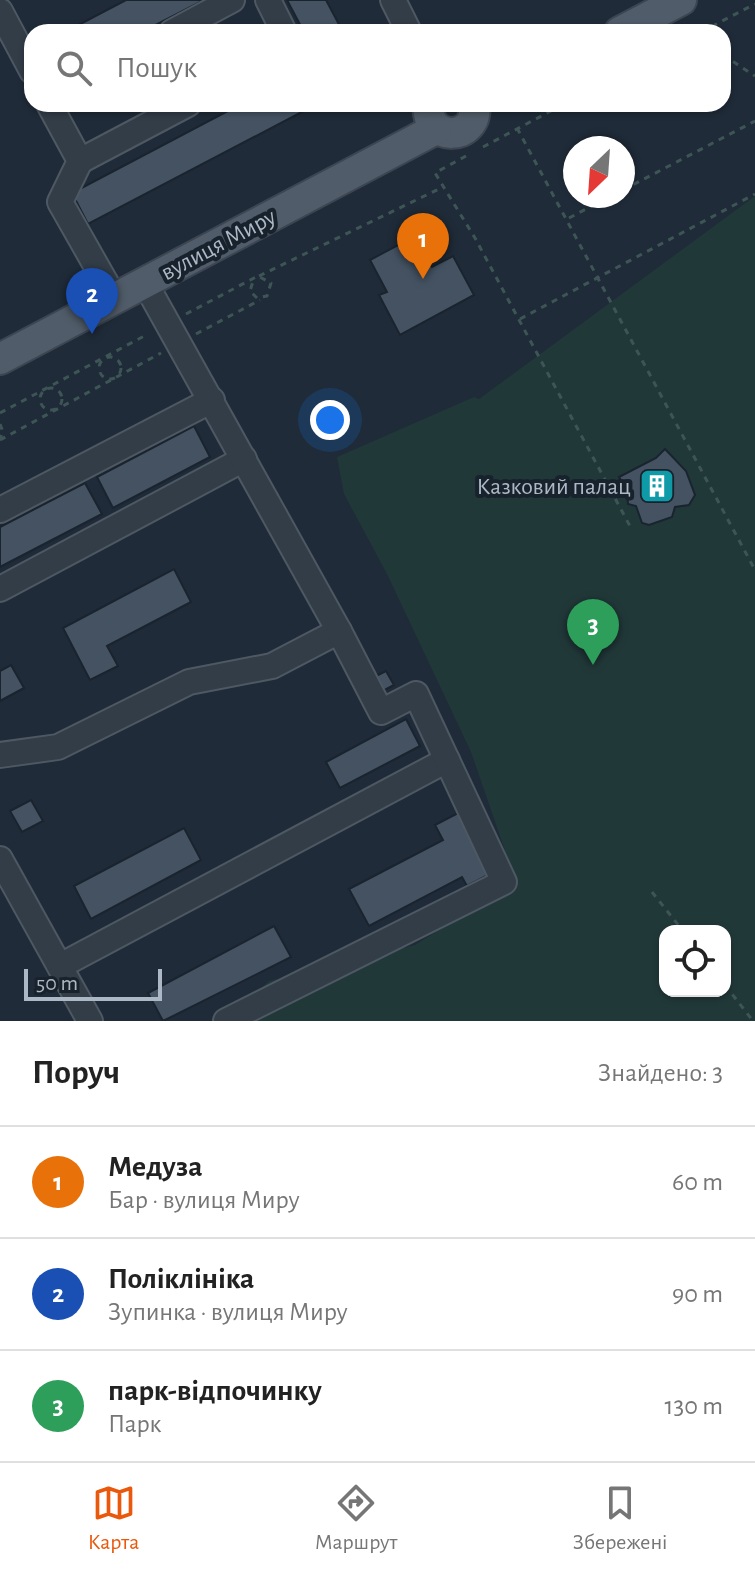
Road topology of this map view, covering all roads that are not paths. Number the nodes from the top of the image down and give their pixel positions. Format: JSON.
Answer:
{"nodes":[{"id":1,"x":232,"y":0,"type":"edge"},
{"id":2,"x":268,"y":0,"type":"edge"},
{"id":3,"x":393,"y":0,"type":"edge"},
{"id":4,"x":681,"y":0,"type":"edge"},
{"id":5,"x":0,"y":11,"type":"edge"},
{"id":6,"x":187,"y":24,"type":"edge"},
{"id":7,"x":280,"y":24,"type":"edge"},
{"id":8,"x":405,"y":24,"type":"edge"},
{"id":9,"x":635,"y":24,"type":"edge"},
{"id":10,"x":24,"y":56,"type":"edge"},
{"id":11,"x":53,"y":112,"type":"edge"},
{"id":12,"x":173,"y":112,"type":"edge"},
{"id":13,"x":474,"y":112,"type":"edge"},
{"id":14,"x":432,"y":116,"type":"edge"},
{"id":15,"x":80,"y":161,"type":"junction"},
{"id":16,"x":145,"y":283,"type":"junction"},
{"id":17,"x":115,"y":299,"type":"junction"},
{"id":18,"x":0,"y":359,"type":"edge"},
{"id":19,"x":212,"y":400,"type":"junction"},
{"id":20,"x":244,"y":459,"type":"junction"},
{"id":21,"x":0,"y":510,"type":"edge"},
{"id":22,"x":0,"y":589,"type":"edge"},
{"id":23,"x":339,"y":631,"type":"junction"},
{"id":24,"x":0,"y":755,"type":"edge"},
{"id":25,"x":447,"y":760,"type":"junction"},
{"id":26,"x":0,"y":859,"type":"edge"},
{"id":27,"x":60,"y":966,"type":"junction"},
{"id":28,"x":90,"y":1021,"type":"edge"},
{"id":29,"x":226,"y":1021,"type":"edge"}],
"edges":[{"from":1,"to":6,"type":"street"},
{"from":2,"to":7,"type":"street"},
{"from":3,"to":8,"type":"street"},
{"from":4,"to":9,"type":"main road"},
{"from":5,"to":10,"type":"street"},
{"from":11,"to":15,"type":"street"},
{"from":12,"to":15,"type":"street"},
{"from":13,"to":14,"type":"main road","name":"вулиця Миру"},
{"from":14,"to":16,"type":"main road","name":"вулиця Миру"},
{"from":15,"to":17,"type":"street"},
{"from":16,"to":17,"type":"main road","name":"вулиця Миру"},
{"from":16,"to":19,"type":"street"},
{"from":17,"to":18,"type":"main road","name":"вулиця Миру"},
{"from":19,"to":20,"type":"street"},
{"from":19,"to":21,"type":"street"},
{"from":20,"to":22,"type":"street"},
{"from":20,"to":23,"type":"street"},
{"from":23,"to":24,"type":"street"},
{"from":23,"to":25,"type":"street"},
{"from":25,"to":27,"type":"street"},
{"from":25,"to":29,"type":"street"},
{"from":26,"to":27,"type":"street"},
{"from":27,"to":28,"type":"street"}]}
